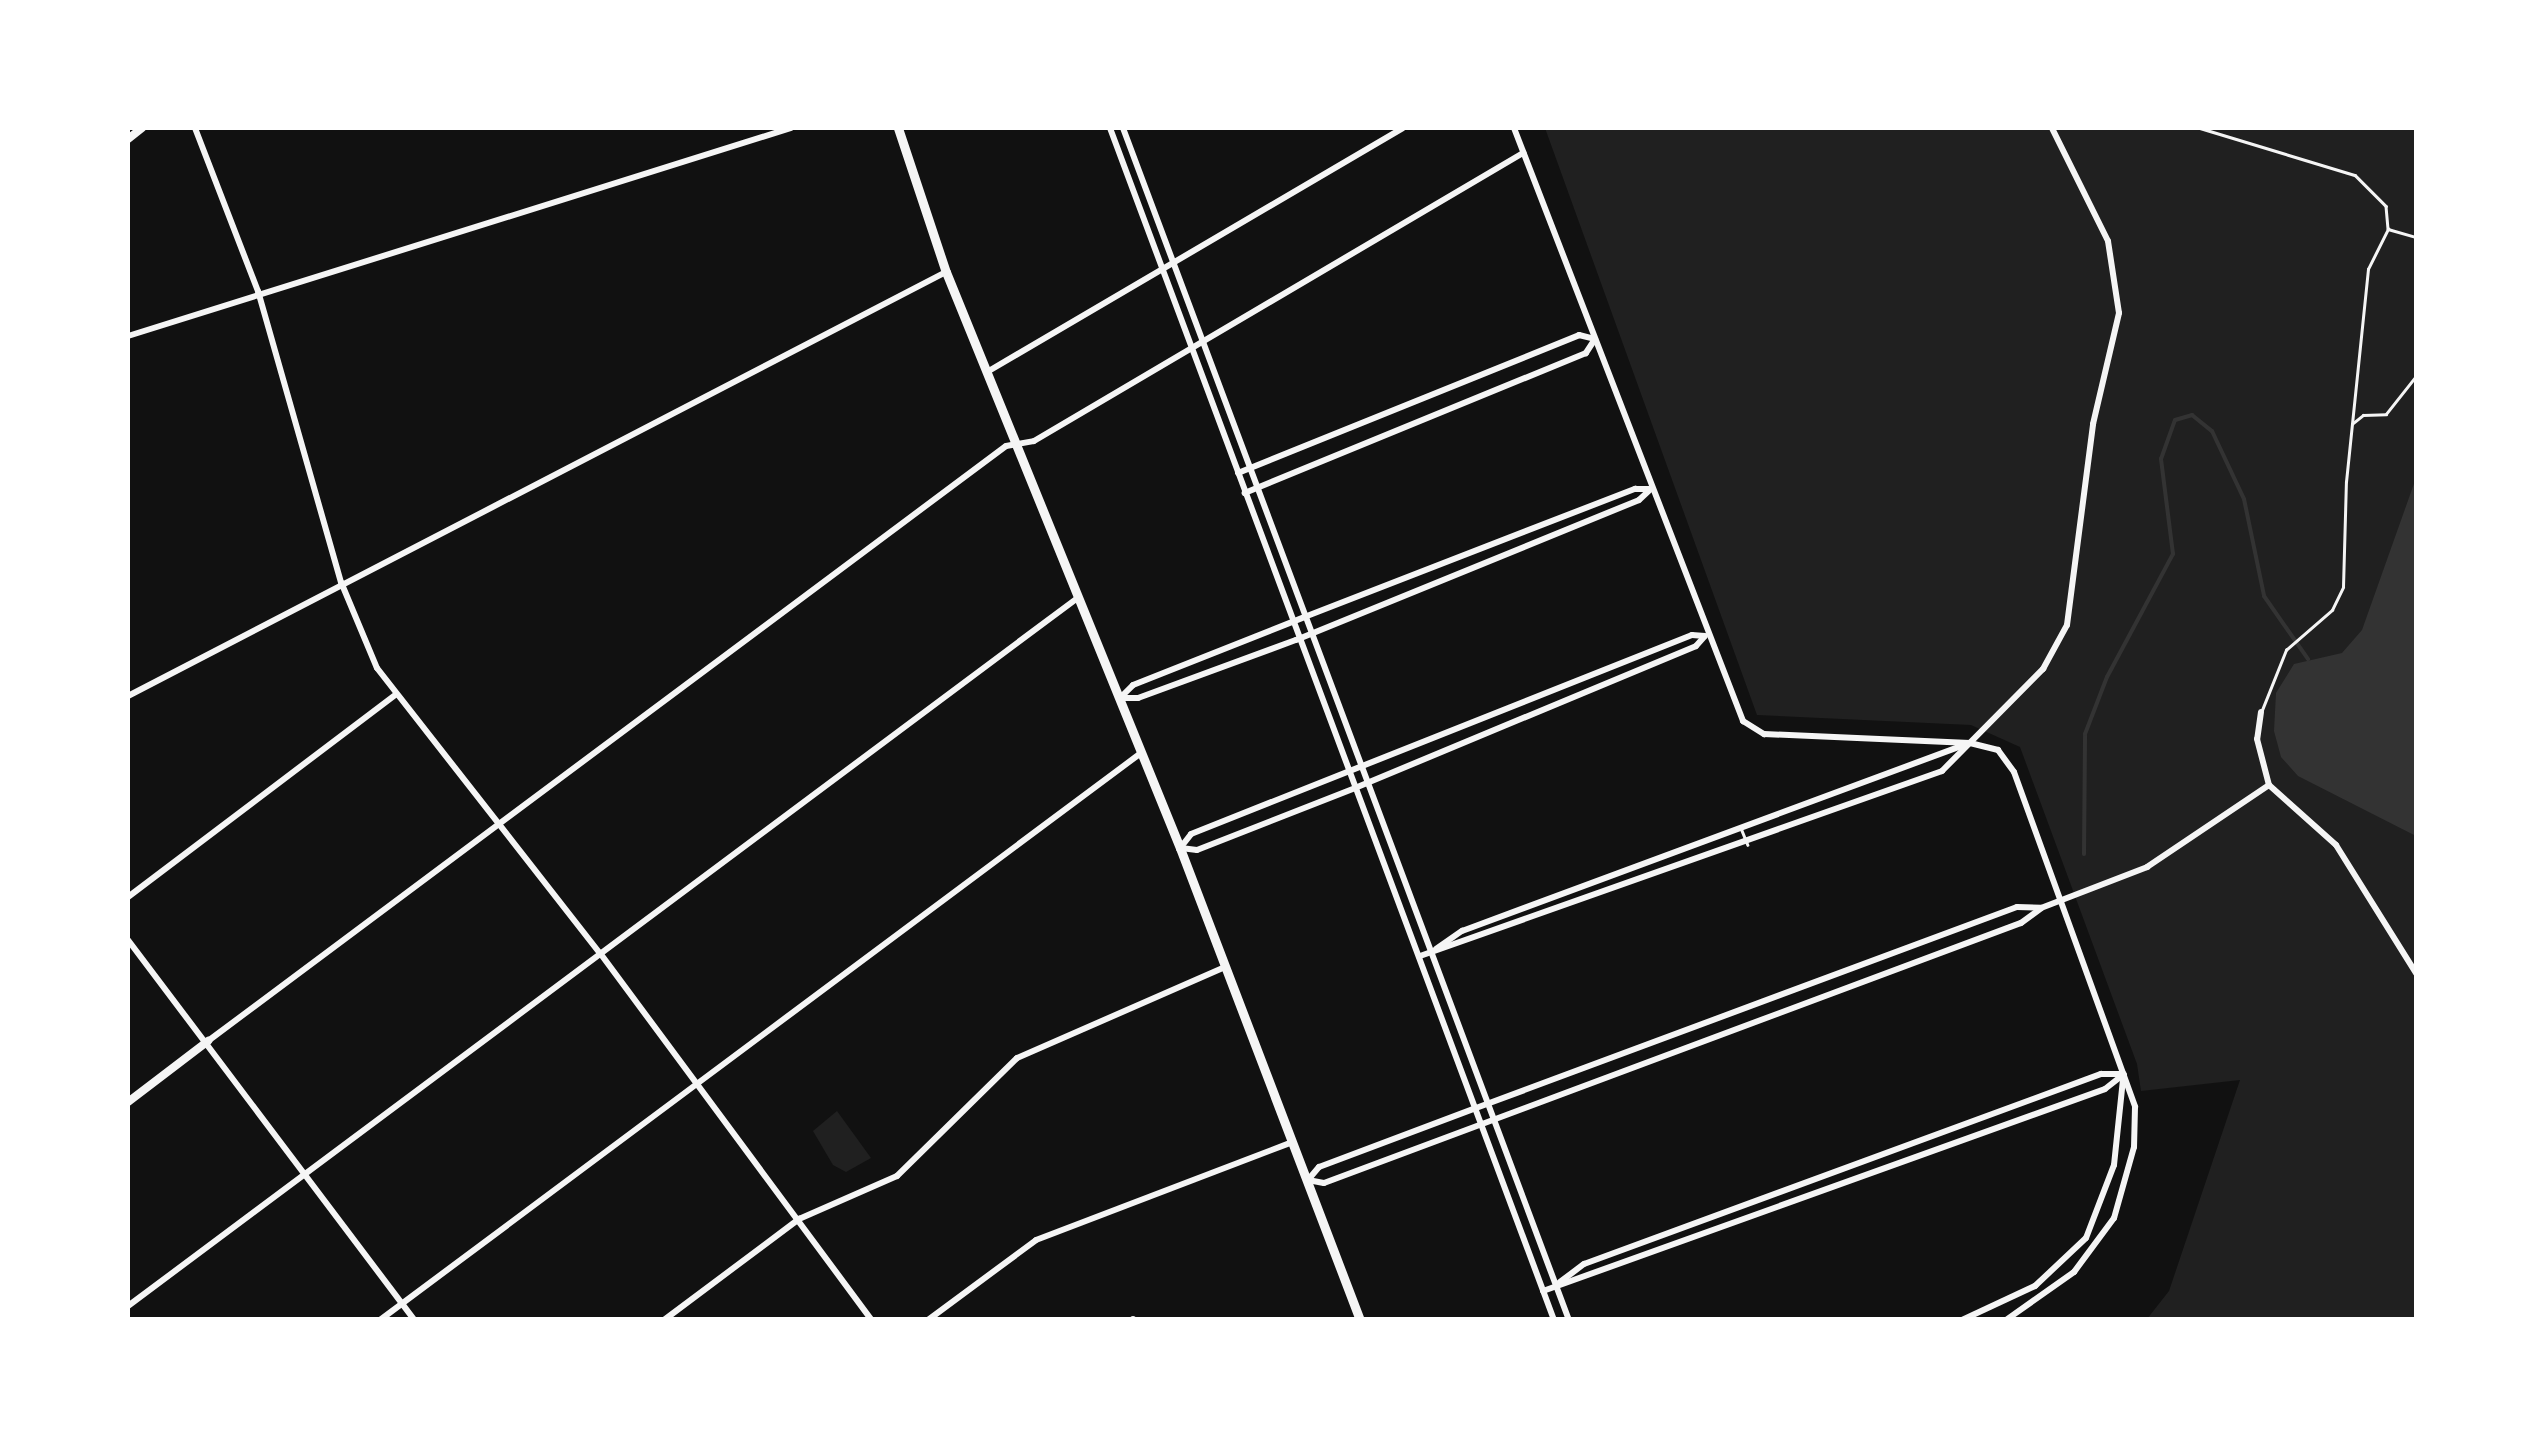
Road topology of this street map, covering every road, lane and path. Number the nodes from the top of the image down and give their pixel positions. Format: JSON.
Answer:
{"nodes":[{"id":1,"x":142,"y":128,"type":"edge"},
{"id":2,"x":195,"y":128,"type":"edge"},
{"id":3,"x":791,"y":128,"type":"edge"},
{"id":4,"x":898,"y":128,"type":"edge"},
{"id":5,"x":1110,"y":128,"type":"edge"},
{"id":6,"x":1123,"y":128,"type":"edge"},
{"id":7,"x":1404,"y":128,"type":"edge"},
{"id":8,"x":1514,"y":128,"type":"edge"},
{"id":9,"x":2052,"y":128,"type":"edge"},
{"id":10,"x":2200,"y":128,"type":"edge"},
{"id":11,"x":128,"y":139,"type":"edge"},
{"id":12,"x":1523,"y":153,"type":"junction"},
{"id":13,"x":2388,"y":229,"type":"junction"},
{"id":14,"x":2416,"y":237,"type":"edge"},
{"id":15,"x":1174,"y":262,"type":"junction"},
{"id":16,"x":1162,"y":269,"type":"junction"},
{"id":17,"x":946,"y":272,"type":"junction"},
{"id":18,"x":258,"y":290,"type":"junction"},
{"id":19,"x":128,"y":336,"type":"edge"},
{"id":20,"x":1595,"y":339,"type":"junction"},
{"id":21,"x":1203,"y":340,"type":"junction"},
{"id":22,"x":1192,"y":346,"type":"junction"},
{"id":23,"x":987,"y":372,"type":"junction"},
{"id":24,"x":2416,"y":376,"type":"edge"},
{"id":25,"x":2350,"y":426,"type":"junction"},
{"id":26,"x":1020,"y":445,"type":"junction"},
{"id":27,"x":1252,"y":468,"type":"junction"},
{"id":28,"x":1238,"y":473,"type":"junction"},
{"id":29,"x":1259,"y":486,"type":"junction"},
{"id":30,"x":1651,"y":489,"type":"junction"},
{"id":31,"x":1244,"y":493,"type":"junction"},
{"id":32,"x":341,"y":582,"type":"junction"},
{"id":33,"x":1080,"y":596,"type":"junction"},
{"id":34,"x":1308,"y":616,"type":"junction"},
{"id":35,"x":1290,"y":624,"type":"junction"},
{"id":36,"x":1313,"y":632,"type":"junction"},
{"id":37,"x":1705,"y":636,"type":"junction"},
{"id":38,"x":1296,"y":640,"type":"junction"},
{"id":39,"x":396,"y":694,"type":"junction"},
{"id":40,"x":128,"y":696,"type":"edge"},
{"id":41,"x":1539,"y":696,"type":"junction"},
{"id":42,"x":1120,"y":698,"type":"junction"},
{"id":43,"x":1544,"y":709,"type":"junction"},
{"id":44,"x":2261,"y":712,"type":"joint"},
{"id":45,"x":1970,"y":743,"type":"junction"},
{"id":46,"x":1141,"y":753,"type":"junction"},
{"id":47,"x":1363,"y":765,"type":"junction"},
{"id":48,"x":1350,"y":770,"type":"junction"},
{"id":49,"x":1878,"y":777,"type":"junction"},
{"id":50,"x":1369,"y":782,"type":"junction"},
{"id":51,"x":2269,"y":785,"type":"junction"},
{"id":52,"x":1356,"y":788,"type":"junction"},
{"id":53,"x":1884,"y":794,"type":"junction"},
{"id":54,"x":1263,"y":806,"type":"junction"},
{"id":55,"x":1268,"y":820,"type":"junction"},
{"id":56,"x":500,"y":822,"type":"junction"},
{"id":57,"x":1742,"y":828,"type":"junction"},
{"id":58,"x":1748,"y":844,"type":"junction"},
{"id":59,"x":1180,"y":848,"type":"junction"},
{"id":60,"x":1596,"y":880,"type":"junction"},
{"id":61,"x":128,"y":896,"type":"edge"},
{"id":62,"x":1600,"y":896,"type":"junction"},
{"id":63,"x":2060,"y":902,"type":"junction"},
{"id":64,"x":2041,"y":908,"type":"junction"},
{"id":65,"x":128,"y":940,"type":"edge"},
{"id":66,"x":1434,"y":950,"type":"junction"},
{"id":67,"x":600,"y":953,"type":"junction"},
{"id":68,"x":1420,"y":956,"type":"junction"},
{"id":69,"x":1226,"y":967,"type":"junction"},
{"id":70,"x":2416,"y":973,"type":"edge"},
{"id":71,"x":208,"y":1041,"type":"junction"},
{"id":72,"x":2124,"y":1074,"type":"junction"},
{"id":73,"x":700,"y":1086,"type":"junction"},
{"id":74,"x":128,"y":1102,"type":"edge"},
{"id":75,"x":1489,"y":1104,"type":"junction"},
{"id":76,"x":1476,"y":1108,"type":"junction"},
{"id":77,"x":1494,"y":1119,"type":"junction"},
{"id":78,"x":1480,"y":1124,"type":"junction"},
{"id":79,"x":1293,"y":1142,"type":"junction"},
{"id":80,"x":306,"y":1171,"type":"junction"},
{"id":81,"x":1308,"y":1180,"type":"junction"},
{"id":82,"x":799,"y":1218,"type":"junction"},
{"id":83,"x":1556,"y":1285,"type":"junction"},
{"id":84,"x":1544,"y":1291,"type":"junction"},
{"id":85,"x":403,"y":1302,"type":"junction"},
{"id":86,"x":128,"y":1306,"type":"edge"},
{"id":87,"x":380,"y":1320,"type":"edge"},
{"id":88,"x":414,"y":1320,"type":"edge"},
{"id":89,"x":664,"y":1320,"type":"edge"},
{"id":90,"x":872,"y":1320,"type":"edge"},
{"id":91,"x":928,"y":1320,"type":"edge"},
{"id":92,"x":1360,"y":1320,"type":"edge"},
{"id":93,"x":1554,"y":1320,"type":"edge"},
{"id":94,"x":1570,"y":1320,"type":"edge"},
{"id":95,"x":1962,"y":1320,"type":"edge"},
{"id":96,"x":2006,"y":1320,"type":"edge"}],
"edges":[{"from":1,"to":11,"type":"street"},
{"from":2,"to":18,"type":"street"},
{"from":3,"to":18,"type":"street"},
{"from":4,"to":17,"type":"main road"},
{"from":5,"to":16,"type":"street"},
{"from":6,"to":15,"type":"street"},
{"from":7,"to":15,"type":"street"},
{"from":8,"to":12,"type":"street"},
{"from":9,"to":45,"type":"street"},
{"from":10,"to":13,"type":"lane"},
{"from":12,"to":20,"type":"street"},
{"from":12,"to":21,"type":"street"},
{"from":13,"to":14,"type":"lane"},
{"from":13,"to":25,"type":"lane"},
{"from":15,"to":16,"type":"street"},
{"from":15,"to":21,"type":"street"},
{"from":16,"to":22,"type":"street"},
{"from":16,"to":23,"type":"street"},
{"from":17,"to":23,"type":"main road"},
{"from":17,"to":32,"type":"street"},
{"from":18,"to":19,"type":"street"},
{"from":18,"to":32,"type":"street"},
{"from":20,"to":27,"type":"street"},
{"from":20,"to":29,"type":"street"},
{"from":20,"to":30,"type":"street"},
{"from":21,"to":22,"type":"street"},
{"from":21,"to":27,"type":"street"},
{"from":22,"to":26,"type":"street"},
{"from":22,"to":28,"type":"street"},
{"from":23,"to":26,"type":"main road"},
{"from":24,"to":25,"type":"lane"},
{"from":25,"to":44,"type":"lane"},
{"from":26,"to":33,"type":"main road"},
{"from":26,"to":56,"type":"street"},
{"from":27,"to":28,"type":"street"},
{"from":27,"to":29,"type":"street"},
{"from":28,"to":31,"type":"street"},
{"from":29,"to":31,"type":"street"},
{"from":29,"to":34,"type":"street"},
{"from":30,"to":34,"type":"street"},
{"from":30,"to":36,"type":"street"},
{"from":30,"to":37,"type":"street"},
{"from":31,"to":35,"type":"street"},
{"from":32,"to":39,"type":"street"},
{"from":32,"to":40,"type":"street"},
{"from":33,"to":42,"type":"main road"},
{"from":33,"to":67,"type":"street"},
{"from":34,"to":35,"type":"street"},
{"from":34,"to":36,"type":"street"},
{"from":35,"to":38,"type":"street"},
{"from":35,"to":42,"type":"street"},
{"from":36,"to":38,"type":"street"},
{"from":36,"to":47,"type":"street"},
{"from":37,"to":41,"type":"street"},
{"from":37,"to":43,"type":"street"},
{"from":37,"to":45,"type":"street"},
{"from":38,"to":42,"type":"street"},
{"from":38,"to":48,"type":"street"},
{"from":39,"to":56,"type":"street"},
{"from":39,"to":61,"type":"street"},
{"from":41,"to":43,"type":"lane"},
{"from":41,"to":47,"type":"street"},
{"from":42,"to":46,"type":"main road"},
{"from":43,"to":50,"type":"street"},
{"from":44,"to":51,"type":"street"},
{"from":45,"to":49,"type":"street"},
{"from":45,"to":53,"type":"street"},
{"from":45,"to":63,"type":"street"},
{"from":46,"to":59,"type":"main road"},
{"from":46,"to":73,"type":"street"},
{"from":47,"to":48,"type":"street"},
{"from":47,"to":50,"type":"street"},
{"from":48,"to":52,"type":"street"},
{"from":48,"to":54,"type":"street"},
{"from":49,"to":53,"type":"lane"},
{"from":49,"to":57,"type":"street"},
{"from":50,"to":52,"type":"street"},
{"from":50,"to":66,"type":"street"},
{"from":51,"to":63,"type":"street"},
{"from":51,"to":70,"type":"street"},
{"from":52,"to":55,"type":"street"},
{"from":52,"to":68,"type":"street"},
{"from":53,"to":58,"type":"street"},
{"from":54,"to":55,"type":"street"},
{"from":54,"to":59,"type":"street"},
{"from":55,"to":59,"type":"street"},
{"from":56,"to":67,"type":"street"},
{"from":56,"to":71,"type":"street"},
{"from":57,"to":58,"type":"lane"},
{"from":57,"to":60,"type":"street"},
{"from":58,"to":62,"type":"street"},
{"from":59,"to":69,"type":"main road"},
{"from":60,"to":62,"type":"lane"},
{"from":60,"to":66,"type":"street"},
{"from":62,"to":66,"type":"street"},
{"from":63,"to":64,"type":"street"},
{"from":63,"to":72,"type":"street"},
{"from":64,"to":75,"type":"street"},
{"from":64,"to":77,"type":"street"},
{"from":65,"to":71,"type":"street"},
{"from":66,"to":68,"type":"street"},
{"from":66,"to":75,"type":"street"},
{"from":67,"to":73,"type":"street"},
{"from":67,"to":80,"type":"street"},
{"from":68,"to":76,"type":"street"},
{"from":69,"to":79,"type":"main road"},
{"from":69,"to":82,"type":"street"},
{"from":71,"to":74,"type":"street"},
{"from":71,"to":80,"type":"street"},
{"from":72,"to":83,"type":"street"},
{"from":72,"to":83,"type":"street"},
{"from":72,"to":95,"type":"street"},
{"from":72,"to":96,"type":"street"},
{"from":73,"to":82,"type":"street"},
{"from":73,"to":85,"type":"street"},
{"from":75,"to":76,"type":"street"},
{"from":75,"to":77,"type":"street"},
{"from":76,"to":78,"type":"street"},
{"from":76,"to":81,"type":"street"},
{"from":77,"to":78,"type":"street"},
{"from":77,"to":83,"type":"street"},
{"from":78,"to":81,"type":"street"},
{"from":78,"to":84,"type":"street"},
{"from":79,"to":81,"type":"main road"},
{"from":79,"to":91,"type":"street"},
{"from":80,"to":85,"type":"street"},
{"from":80,"to":86,"type":"street"},
{"from":81,"to":92,"type":"main road"},
{"from":82,"to":89,"type":"street"},
{"from":82,"to":90,"type":"street"},
{"from":83,"to":84,"type":"street"},
{"from":83,"to":94,"type":"street"},
{"from":84,"to":93,"type":"street"},
{"from":85,"to":87,"type":"street"},
{"from":85,"to":88,"type":"street"}]}
